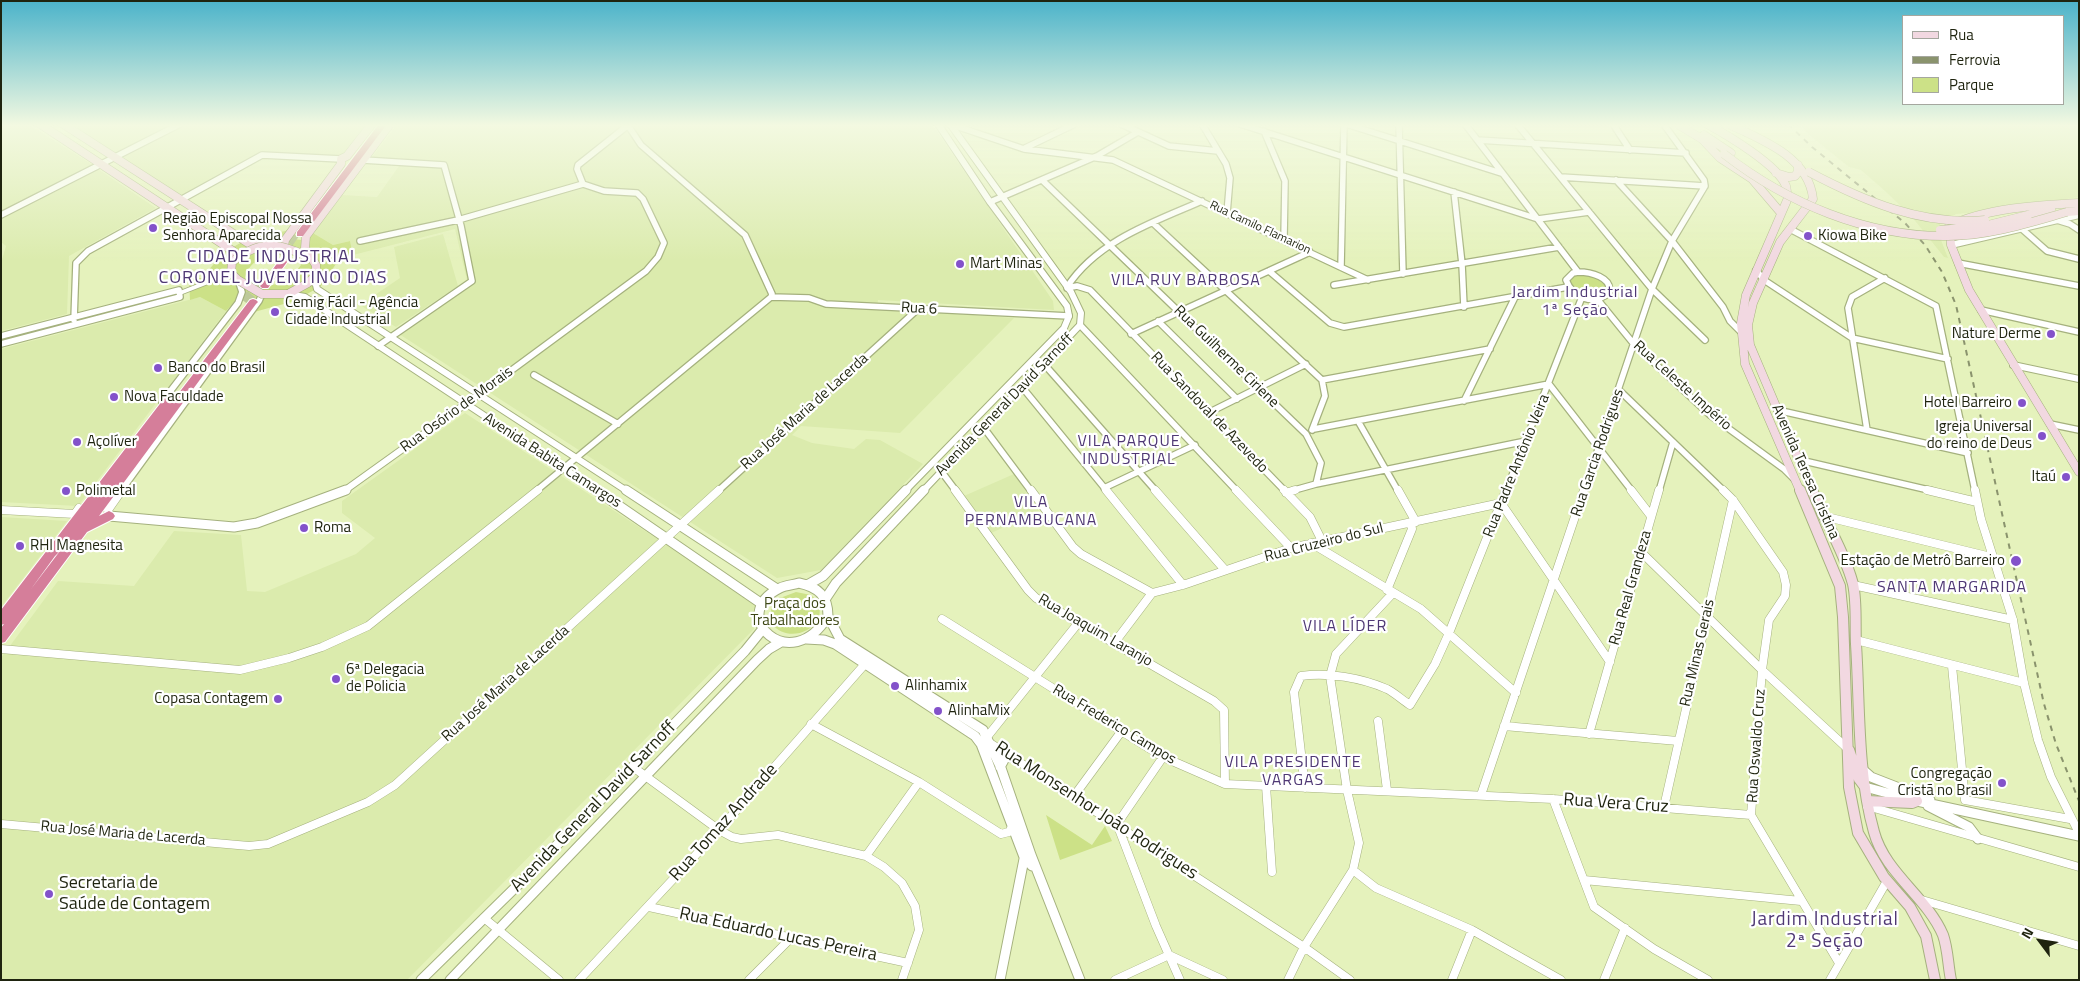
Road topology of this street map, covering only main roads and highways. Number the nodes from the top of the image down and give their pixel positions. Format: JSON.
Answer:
{"nodes":[{"id":1,"x":111,"y":170,"type":"edge"},
{"id":2,"x":134,"y":170,"type":"edge"},
{"id":3,"x":337,"y":170,"type":"edge"},
{"id":4,"x":344,"y":170,"type":"edge"},
{"id":5,"x":348,"y":170,"type":"edge"},
{"id":6,"x":356,"y":170,"type":"edge"},
{"id":7,"x":1738,"y":170,"type":"edge"},
{"id":8,"x":1748,"y":170,"type":"edge"},
{"id":9,"x":1754,"y":170,"type":"edge"},
{"id":10,"x":1771,"y":170,"type":"edge"},
{"id":11,"x":1798,"y":170,"type":"edge"},
{"id":12,"x":1801,"y":170,"type":"edge"},
{"id":13,"x":1806,"y":170,"type":"edge"},
{"id":14,"x":1774,"y":172,"type":"junction"},
{"id":15,"x":2079,"y":204,"type":"edge"},
{"id":16,"x":1782,"y":213,"type":"junction"},
{"id":17,"x":2078,"y":214,"type":"edge"},
{"id":18,"x":2028,"y":215,"type":"junction"},
{"id":19,"x":259,"y":245,"type":"junction"},
{"id":20,"x":284,"y":252,"type":"junction"},
{"id":21,"x":308,"y":257,"type":"junction"},
{"id":22,"x":233,"y":261,"type":"junction"},
{"id":23,"x":1756,"y":270,"type":"joint"},
{"id":24,"x":262,"y":288,"type":"junction"},
{"id":25,"x":2079,"y":472,"type":"edge"},
{"id":26,"x":1797,"y":482,"type":"joint"},
{"id":27,"x":75,"y":514,"type":"road end"},
{"id":28,"x":109,"y":516,"type":"road end"},
{"id":29,"x":80,"y":531,"type":"junction"},
{"id":30,"x":52,"y":552,"type":"junction"},
{"id":31,"x":1,"y":620,"type":"edge"},
{"id":32,"x":1,"y":638,"type":"edge"},
{"id":33,"x":1849,"y":749,"type":"junction"},
{"id":34,"x":1865,"y":787,"type":"junction"},
{"id":35,"x":1920,"y":802,"type":"road end"},
{"id":36,"x":1867,"y":804,"type":"junction"},
{"id":37,"x":1935,"y":980,"type":"edge"},
{"id":38,"x":1951,"y":980,"type":"edge"}],
"edges":[{"from":1,"to":22,"type":"main road"},
{"from":2,"to":19,"type":"main road"},
{"from":3,"to":20,"type":"main road"},
{"from":4,"to":5,"type":"highway"},
{"from":6,"to":21,"type":"main road"},
{"from":7,"to":16,"type":"main road"},
{"from":8,"to":17,"type":"main road","bridge":true},
{"from":9,"to":18,"type":"main road","bridge":true},
{"from":10,"to":14,"type":"main road","name":"Avenida Teresa Cristina"},
{"from":11,"to":14,"type":"main road"},
{"from":12,"to":34,"type":"main road","name":"Avenida Teresa Cristina"},
{"from":13,"to":18,"type":"main road","bridge":true},
{"from":14,"to":16,"type":"main road","name":"Avenida Teresa Cristina"},
{"from":15,"to":18,"type":"main road"},
{"from":15,"to":25,"type":"main road"},
{"from":16,"to":23,"type":"main road","name":"Avenida Teresa Cristina"},
{"from":19,"to":20,"type":"main road","bridge":true},
{"from":19,"to":22,"type":"main road","bridge":true},
{"from":20,"to":21,"type":"main road","bridge":true},
{"from":20,"to":24,"type":"highway"},
{"from":21,"to":24,"type":"main road","bridge":true},
{"from":22,"to":24,"type":"main road","bridge":true},
{"from":23,"to":26,"type":"main road","name":"Avenida Teresa Cristina"},
{"from":26,"to":33,"type":"main road","name":"Avenida Teresa Cristina"},
{"from":27,"to":30,"type":"highway"},
{"from":28,"to":29,"type":"highway"},
{"from":29,"to":30,"type":"highway"},
{"from":29,"to":32,"type":"highway"},
{"from":30,"to":31,"type":"highway"},
{"from":33,"to":34,"type":"main road"},
{"from":33,"to":37,"type":"main road","name":"Avenida Teresa Cristina"},
{"from":34,"to":36,"type":"main road","name":"Avenida Teresa Cristina"},
{"from":35,"to":36,"type":"main road"},
{"from":36,"to":38,"type":"main road","name":"Avenida Teresa Cristina"}]}
